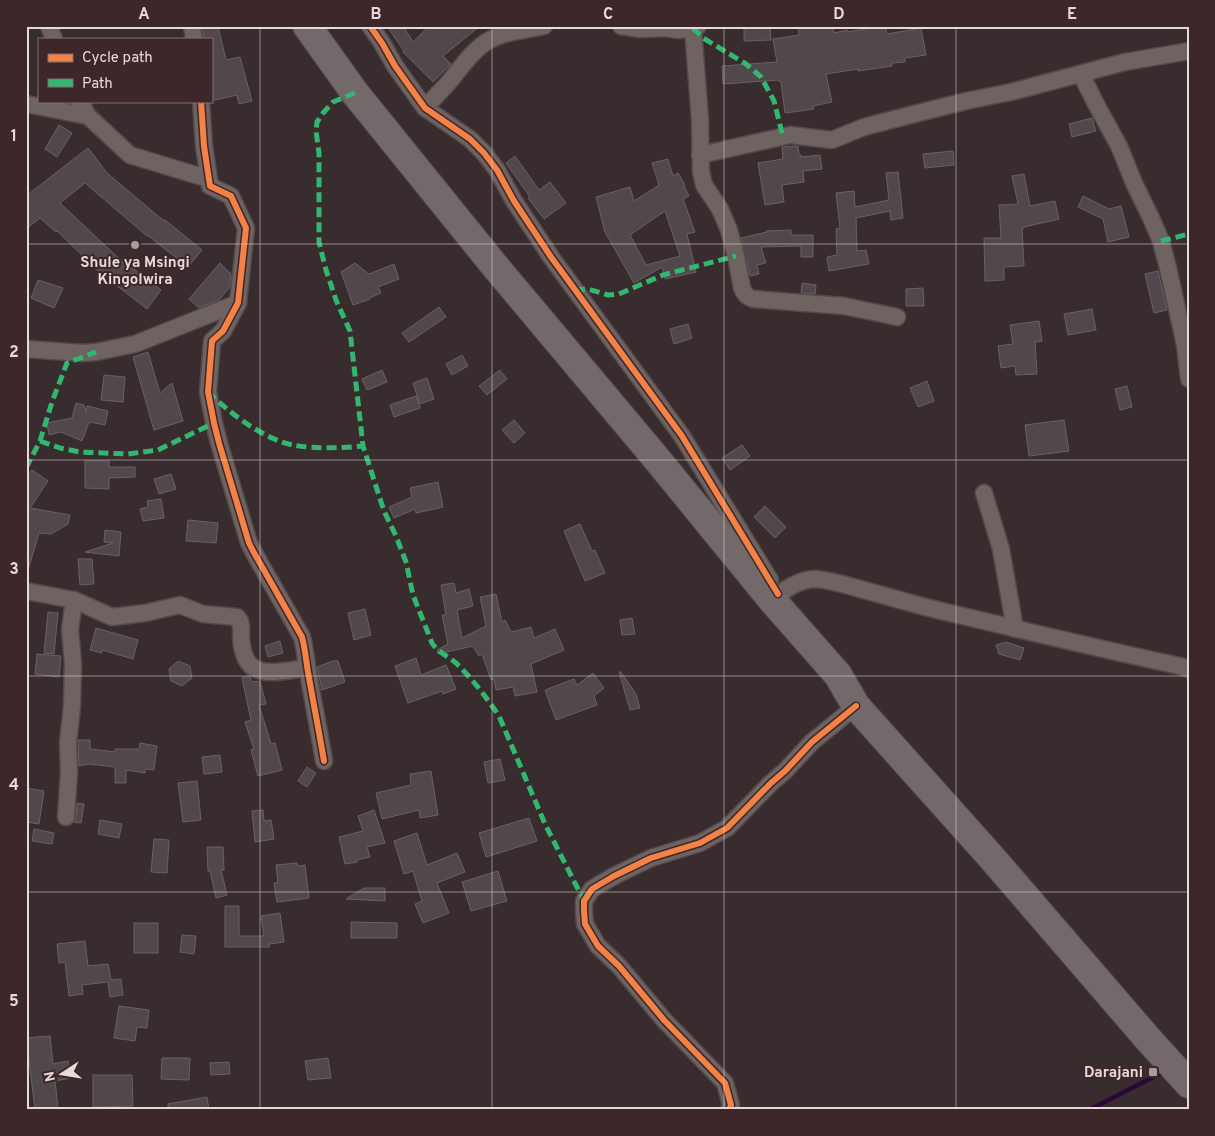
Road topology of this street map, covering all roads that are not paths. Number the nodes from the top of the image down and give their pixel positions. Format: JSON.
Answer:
{"nodes":[{"id":1,"x":50,"y":26,"type":"edge"},
{"id":2,"x":308,"y":26,"type":"edge"},
{"id":3,"x":370,"y":26,"type":"edge"},
{"id":4,"x":544,"y":26,"type":"edge"},
{"id":5,"x":621,"y":26,"type":"edge"},
{"id":6,"x":695,"y":27,"type":"edge"},
{"id":7,"x":54,"y":38,"type":"edge"},
{"id":8,"x":1189,"y":51,"type":"edge"},
{"id":9,"x":1082,"y":74,"type":"junction"},
{"id":10,"x":81,"y":102,"type":"edge"},
{"id":11,"x":202,"y":102,"type":"edge"},
{"id":12,"x":26,"y":104,"type":"edge"},
{"id":13,"x":425,"y":108,"type":"junction"},
{"id":14,"x":88,"y":116,"type":"junction"},
{"id":15,"x":700,"y":154,"type":"junction"},
{"id":16,"x":209,"y":179,"type":"junction"},
{"id":17,"x":238,"y":303,"type":"junction"},
{"id":18,"x":897,"y":317,"type":"dead end"},
{"id":19,"x":26,"y":350,"type":"edge"},
{"id":20,"x":1189,"y":379,"type":"edge"},
{"id":21,"x":984,"y":493,"type":"dead end"},
{"id":22,"x":26,"y":590,"type":"edge"},
{"id":23,"x":775,"y":597,"type":"junction"},
{"id":24,"x":74,"y":600,"type":"junction"},
{"id":25,"x":1015,"y":629,"type":"junction"},
{"id":26,"x":307,"y":668,"type":"junction"},
{"id":27,"x":1189,"y":669,"type":"edge"},
{"id":28,"x":856,"y":706,"type":"junction"},
{"id":29,"x":324,"y":761,"type":"dead end"},
{"id":30,"x":66,"y":817,"type":"dead end"},
{"id":31,"x":1187,"y":1082,"type":"edge"},
{"id":32,"x":729,"y":1110,"type":"edge"}],
"edges":[{"from":1,"to":7,"type":"street"},
{"from":2,"to":23,"type":"highway"},
{"from":3,"to":13,"type":"street"},
{"from":4,"to":13,"type":"street"},
{"from":5,"to":6,"type":"street"},
{"from":6,"to":15,"type":"street"},
{"from":8,"to":9,"type":"street"},
{"from":9,"to":15,"type":"street"},
{"from":9,"to":20,"type":"street"},
{"from":10,"to":14,"type":"street"},
{"from":11,"to":16,"type":"street"},
{"from":12,"to":14,"type":"street"},
{"from":13,"to":23,"type":"street"},
{"from":14,"to":16,"type":"street"},
{"from":15,"to":18,"type":"street"},
{"from":16,"to":17,"type":"street"},
{"from":17,"to":19,"type":"street"},
{"from":17,"to":26,"type":"street"},
{"from":21,"to":25,"type":"street"},
{"from":22,"to":24,"type":"street"},
{"from":23,"to":25,"type":"street"},
{"from":23,"to":28,"type":"highway"},
{"from":24,"to":26,"type":"street"},
{"from":24,"to":30,"type":"street"},
{"from":25,"to":27,"type":"street"},
{"from":26,"to":29,"type":"street"},
{"from":28,"to":31,"type":"highway"},
{"from":28,"to":32,"type":"street"}]}
